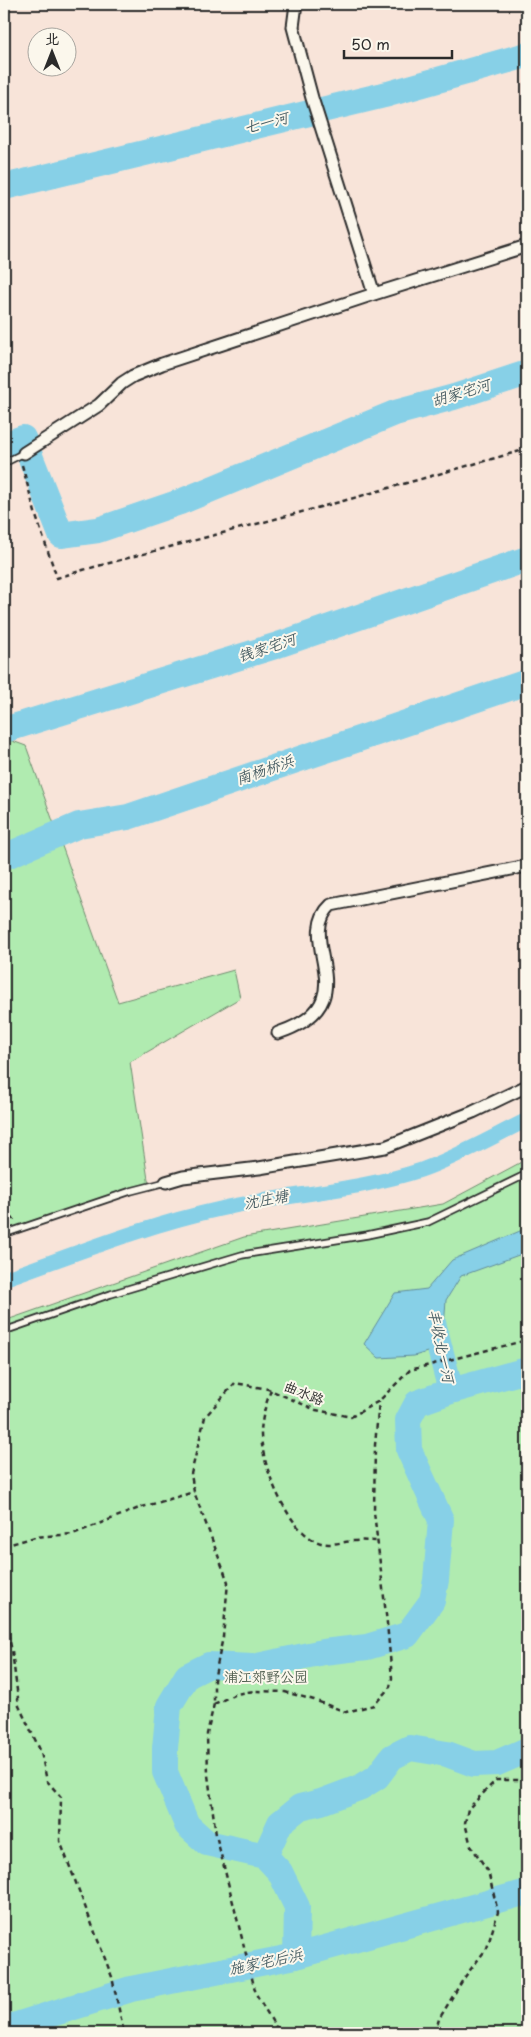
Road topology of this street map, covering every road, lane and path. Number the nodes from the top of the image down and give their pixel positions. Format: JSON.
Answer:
{"nodes":[{"id":1,"x":296,"y":4,"type":"edge"},
{"id":2,"x":527,"y":246,"type":"edge"},
{"id":3,"x":374,"y":294,"type":"junction"},
{"id":4,"x":527,"y":449,"type":"edge"},
{"id":5,"x":26,"y":452,"type":"junction"},
{"id":6,"x":4,"y":463,"type":"edge"},
{"id":7,"x":527,"y":866,"type":"edge"},
{"id":8,"x":278,"y":1032,"type":"dead end"},
{"id":9,"x":527,"y":1086,"type":"edge"},
{"id":10,"x":527,"y":1174,"type":"edge"},
{"id":11,"x":166,"y":1182,"type":"joint"},
{"id":12,"x":4,"y":1201,"type":"edge"},
{"id":13,"x":19,"y":1229,"type":"junction"},
{"id":14,"x":4,"y":1234,"type":"edge"},
{"id":15,"x":4,"y":1331,"type":"edge"},
{"id":16,"x":527,"y":1340,"type":"edge"},
{"id":17,"x":271,"y":1390,"type":"junction"},
{"id":18,"x":379,"y":1402,"type":"junction"},
{"id":19,"x":194,"y":1492,"type":"junction"},
{"id":20,"x":378,"y":1541,"type":"junction"},
{"id":21,"x":4,"y":1546,"type":"edge"},
{"id":22,"x":4,"y":1616,"type":"edge"},
{"id":23,"x":214,"y":1704,"type":"junction"},
{"id":24,"x":527,"y":1780,"type":"edge"},
{"id":25,"x":124,"y":2033,"type":"edge"},
{"id":26,"x":287,"y":2033,"type":"edge"},
{"id":27,"x":435,"y":2033,"type":"edge"}],
"edges":[{"from":1,"to":3,"type":"street"},
{"from":2,"to":3,"type":"street"},
{"from":3,"to":5,"type":"street"},
{"from":4,"to":5,"type":"path"},
{"from":5,"to":6,"type":"lane"},
{"from":7,"to":8,"type":"street"},
{"from":9,"to":11,"type":"street"},
{"from":10,"to":15,"type":"lane"},
{"from":11,"to":13,"type":"lane"},
{"from":12,"to":13,"type":"path"},
{"from":13,"to":14,"type":"lane"},
{"from":16,"to":18,"type":"path","name":"曲水路"},
{"from":17,"to":18,"type":"path","name":"曲水路"},
{"from":17,"to":19,"type":"path","name":"曲水路"},
{"from":17,"to":20,"type":"path"},
{"from":18,"to":20,"type":"path"},
{"from":19,"to":21,"type":"path"},
{"from":19,"to":23,"type":"path"},
{"from":20,"to":23,"type":"path"},
{"from":22,"to":25,"type":"path"},
{"from":23,"to":26,"type":"path"},
{"from":24,"to":27,"type":"path"}]}
